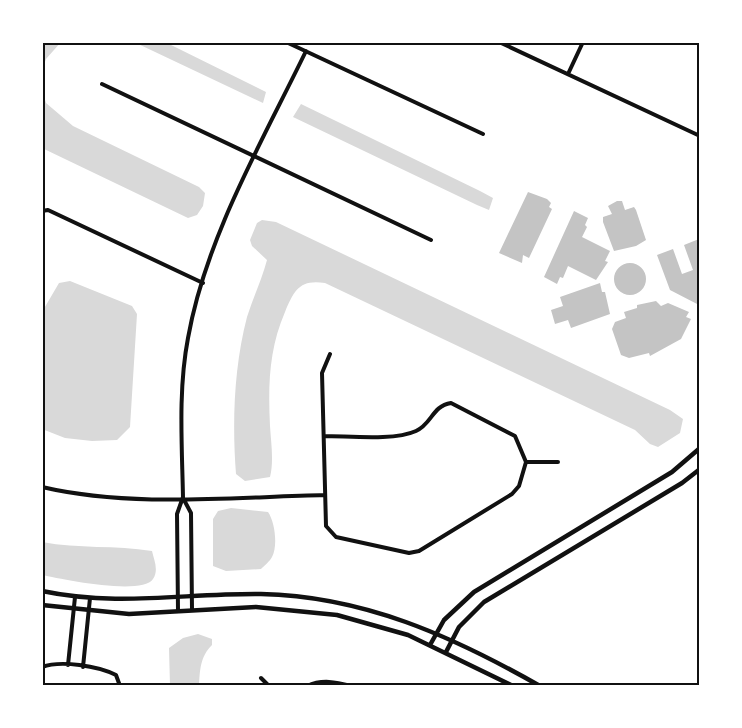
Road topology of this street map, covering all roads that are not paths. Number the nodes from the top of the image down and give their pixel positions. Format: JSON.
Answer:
{"nodes":[{"id":1,"x":286,"y":42,"type":"edge"},
{"id":2,"x":499,"y":42,"type":"edge"},
{"id":3,"x":583,"y":42,"type":"edge"},
{"id":4,"x":306,"y":51,"type":"junction"},
{"id":5,"x":568,"y":74,"type":"junction"},
{"id":6,"x":102,"y":84,"type":"dead end"},
{"id":7,"x":483,"y":134,"type":"dead end"},
{"id":8,"x":700,"y":136,"type":"edge"},
{"id":9,"x":255,"y":157,"type":"junction"},
{"id":10,"x":42,"y":211,"type":"edge"},
{"id":11,"x":431,"y":240,"type":"dead end"},
{"id":12,"x":203,"y":283,"type":"junction"},
{"id":13,"x":330,"y":354,"type":"dead end"},
{"id":14,"x":324,"y":436,"type":"junction"},
{"id":15,"x":700,"y":448,"type":"edge"},
{"id":16,"x":526,"y":462,"type":"junction"},
{"id":17,"x":558,"y":462,"type":"dead end"},
{"id":18,"x":700,"y":468,"type":"edge"},
{"id":19,"x":42,"y":487,"type":"edge"},
{"id":20,"x":325,"y":495,"type":"junction"},
{"id":21,"x":183,"y":497,"type":"junction"},
{"id":22,"x":42,"y":591,"type":"edge"},
{"id":23,"x":192,"y":596,"type":"junction"},
{"id":24,"x":75,"y":597,"type":"junction"},
{"id":25,"x":90,"y":598,"type":"junction"},
{"id":26,"x":178,"y":598,"type":"junction"},
{"id":27,"x":42,"y":605,"type":"edge"},
{"id":28,"x":73,"y":610,"type":"junction"},
{"id":29,"x":192,"y":610,"type":"junction"},
{"id":30,"x":89,"y":611,"type":"junction"},
{"id":31,"x":178,"y":611,"type":"junction"},
{"id":32,"x":436,"y":632,"type":"junction"},
{"id":33,"x":452,"y":640,"type":"junction"},
{"id":34,"x":430,"y":645,"type":"junction"},
{"id":35,"x":446,"y":652,"type":"junction"},
{"id":36,"x":68,"y":665,"type":"junction"},
{"id":37,"x":42,"y":667,"type":"edge"},
{"id":38,"x":83,"y":667,"type":"junction"},
{"id":39,"x":261,"y":678,"type":"dead end"},
{"id":40,"x":120,"y":686,"type":"edge"},
{"id":41,"x":269,"y":686,"type":"edge"},
{"id":42,"x":307,"y":686,"type":"edge"},
{"id":43,"x":351,"y":686,"type":"edge"},
{"id":44,"x":513,"y":686,"type":"edge"},
{"id":45,"x":539,"y":686,"type":"edge"}],
"edges":[{"from":1,"to":4,"type":"street"},
{"from":2,"to":5,"type":"street"},
{"from":3,"to":5,"type":"street"},
{"from":4,"to":7,"type":"street"},
{"from":4,"to":9,"type":"street"},
{"from":5,"to":8,"type":"street"},
{"from":6,"to":9,"type":"street"},
{"from":9,"to":11,"type":"street"},
{"from":9,"to":12,"type":"street"},
{"from":10,"to":12,"type":"street"},
{"from":12,"to":21,"type":"street"},
{"from":13,"to":14,"type":"street"},
{"from":14,"to":16,"type":"street"},
{"from":14,"to":20,"type":"street"},
{"from":15,"to":32,"type":"street"},
{"from":16,"to":17,"type":"street"},
{"from":16,"to":20,"type":"street"},
{"from":18,"to":33,"type":"street"},
{"from":19,"to":21,"type":"street"},
{"from":20,"to":21,"type":"street"},
{"from":21,"to":23,"type":"street"},
{"from":21,"to":26,"type":"street"},
{"from":22,"to":24,"type":"street"},
{"from":23,"to":26,"type":"street"},
{"from":23,"to":29,"type":"street"},
{"from":23,"to":32,"type":"street"},
{"from":24,"to":25,"type":"street"},
{"from":24,"to":28,"type":"street"},
{"from":25,"to":26,"type":"street"},
{"from":25,"to":30,"type":"street"},
{"from":26,"to":31,"type":"street"},
{"from":27,"to":28,"type":"street"},
{"from":28,"to":30,"type":"street"},
{"from":28,"to":36,"type":"street"},
{"from":29,"to":31,"type":"street"},
{"from":29,"to":34,"type":"street"},
{"from":30,"to":31,"type":"street"},
{"from":30,"to":38,"type":"street"},
{"from":32,"to":33,"type":"street"},
{"from":32,"to":34,"type":"street"},
{"from":33,"to":35,"type":"street"},
{"from":33,"to":45,"type":"street"},
{"from":34,"to":35,"type":"street"},
{"from":35,"to":44,"type":"street"},
{"from":36,"to":37,"type":"street"},
{"from":36,"to":38,"type":"street"},
{"from":38,"to":40,"type":"street"},
{"from":39,"to":41,"type":"street"},
{"from":42,"to":43,"type":"street"}]}
